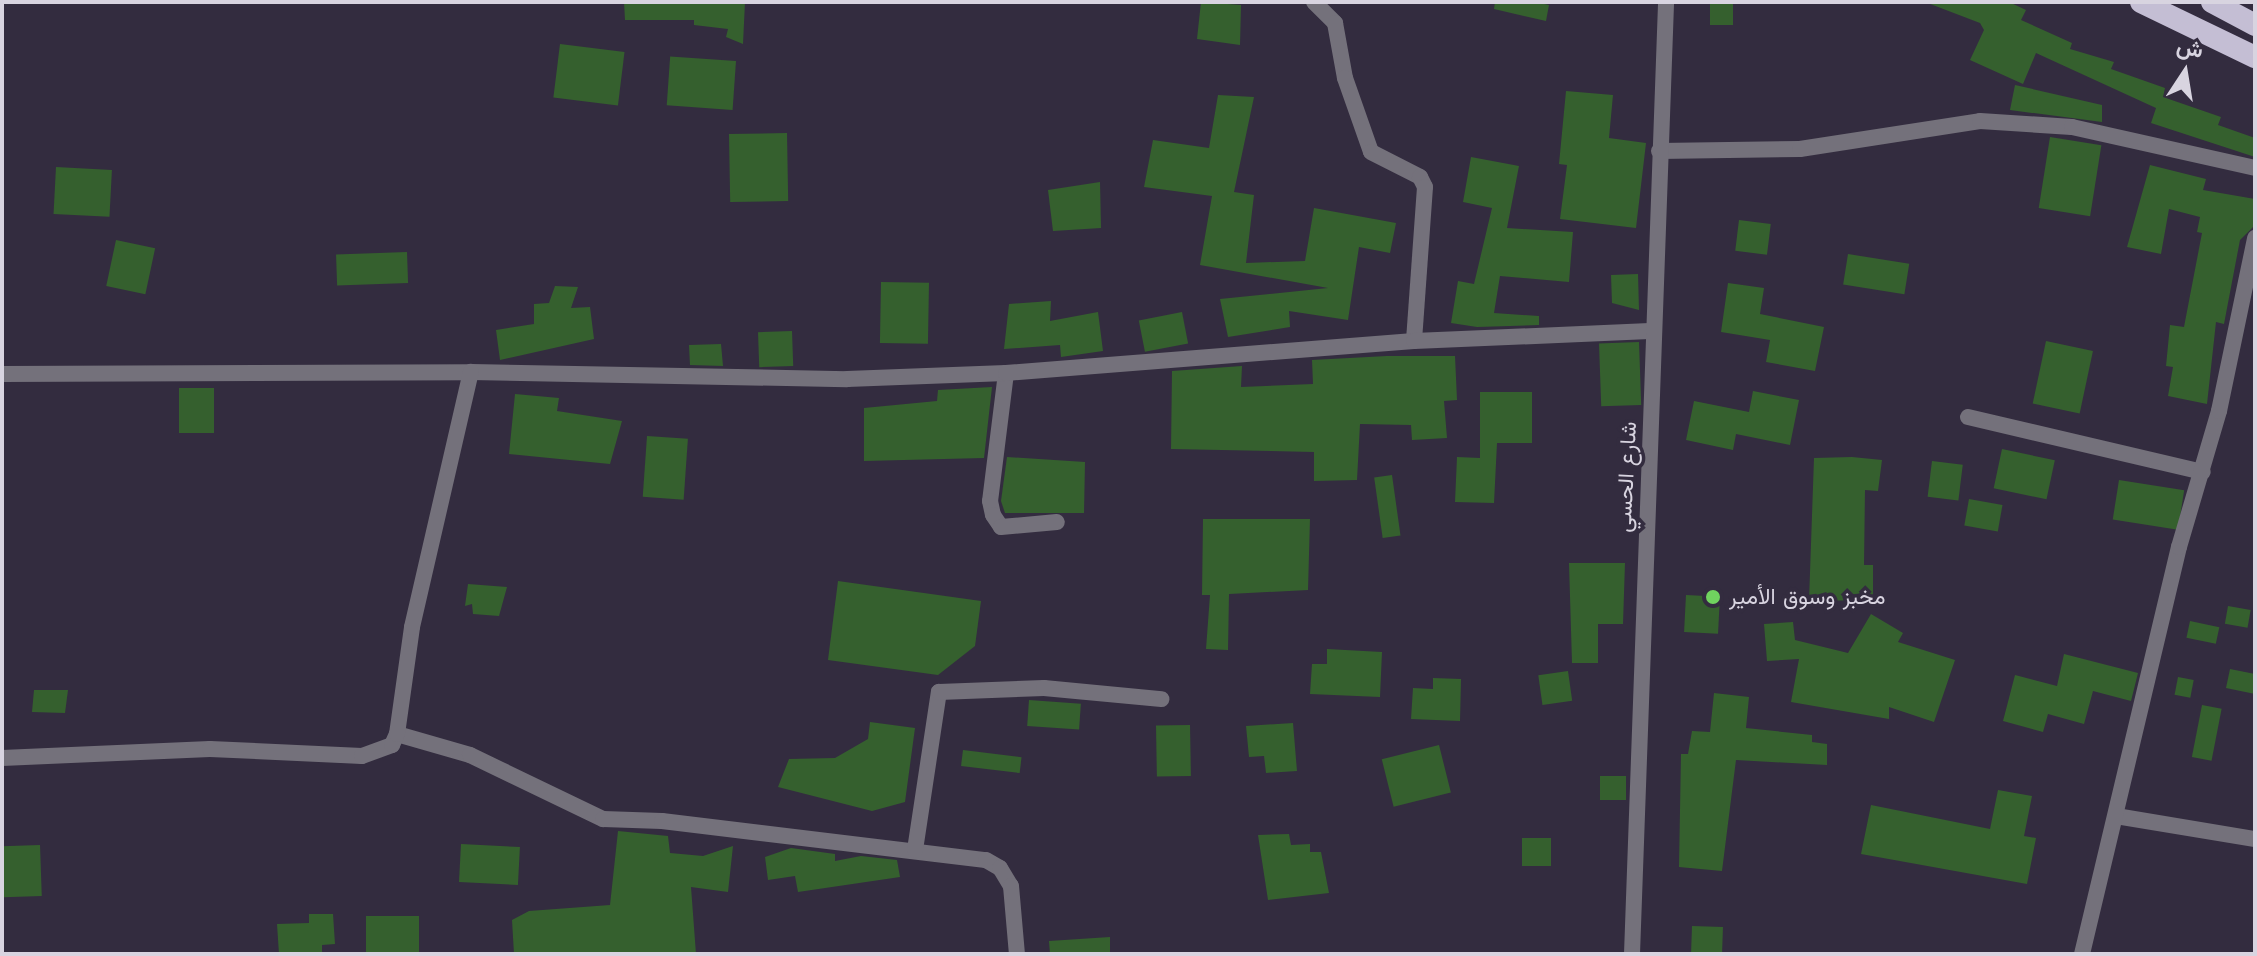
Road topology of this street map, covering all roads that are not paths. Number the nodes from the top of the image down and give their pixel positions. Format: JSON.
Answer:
{"nodes":[{"id":1,"x":1314,"y":2,"type":"edge"},
{"id":2,"x":1666,"y":2,"type":"edge"},
{"id":3,"x":2141,"y":2,"type":"edge"},
{"id":4,"x":2212,"y":2,"type":"edge"},
{"id":5,"x":2255,"y":25,"type":"edge"},
{"id":6,"x":2255,"y":57,"type":"edge"},
{"id":7,"x":1659,"y":151,"type":"junction"},
{"id":8,"x":2255,"y":168,"type":"edge"},
{"id":9,"x":2255,"y":238,"type":"edge"},
{"id":10,"x":1650,"y":331,"type":"junction"},
{"id":11,"x":1414,"y":341,"type":"junction"},
{"id":12,"x":471,"y":372,"type":"junction"},
{"id":13,"x":1006,"y":373,"type":"junction"},
{"id":14,"x":2,"y":374,"type":"edge"},
{"id":15,"x":1968,"y":417,"type":"dead end"},
{"id":16,"x":2203,"y":472,"type":"junction"},
{"id":17,"x":1057,"y":522,"type":"dead end"},
{"id":18,"x":1161,"y":699,"type":"dead end"},
{"id":19,"x":397,"y":734,"type":"junction"},
{"id":20,"x":2,"y":758,"type":"edge"},
{"id":21,"x":2116,"y":816,"type":"junction"},
{"id":22,"x":2255,"y":839,"type":"edge"},
{"id":23,"x":915,"y":850,"type":"junction"},
{"id":24,"x":1017,"y":954,"type":"edge"},
{"id":25,"x":1632,"y":954,"type":"edge"},
{"id":26,"x":2082,"y":954,"type":"edge"}],
"edges":[{"from":1,"to":11,"type":"street"},
{"from":2,"to":7,"type":"street","name":"شارع الحسي"},
{"from":3,"to":6,"type":"highway"},
{"from":4,"to":5,"type":"highway"},
{"from":7,"to":8,"type":"street"},
{"from":7,"to":10,"type":"street","name":"شارع الحسي"},
{"from":9,"to":16,"type":"street"},
{"from":10,"to":11,"type":"street"},
{"from":10,"to":25,"type":"street","name":"شارع الحسي"},
{"from":11,"to":13,"type":"street"},
{"from":12,"to":13,"type":"street"},
{"from":12,"to":14,"type":"street"},
{"from":12,"to":19,"type":"street"},
{"from":13,"to":17,"type":"street"},
{"from":15,"to":16,"type":"street"},
{"from":16,"to":21,"type":"street"},
{"from":18,"to":23,"type":"street"},
{"from":19,"to":20,"type":"street"},
{"from":19,"to":23,"type":"street"},
{"from":21,"to":22,"type":"street"},
{"from":21,"to":26,"type":"street"},
{"from":23,"to":24,"type":"street"}]}
